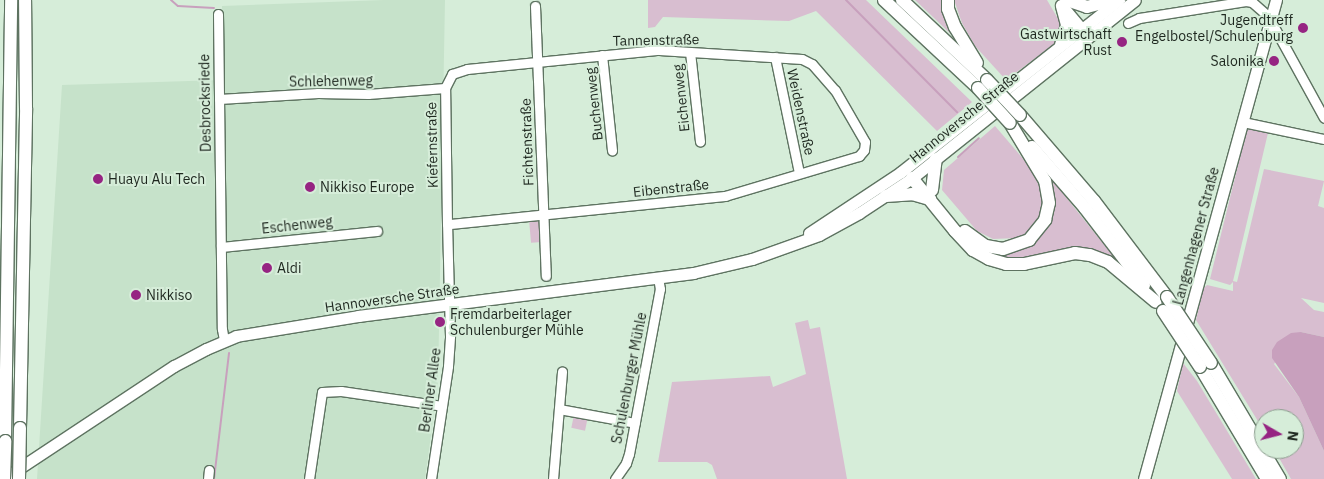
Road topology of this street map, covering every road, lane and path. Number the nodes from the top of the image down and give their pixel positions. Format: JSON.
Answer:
{"nodes":[{"id":1,"x":11,"y":0,"type":"edge"},
{"id":2,"x":25,"y":0,"type":"edge"},
{"id":3,"x":884,"y":0,"type":"edge"},
{"id":4,"x":902,"y":0,"type":"edge"},
{"id":5,"x":948,"y":0,"type":"edge"},
{"id":6,"x":1113,"y":0,"type":"edge"},
{"id":7,"x":1118,"y":0,"type":"edge"},
{"id":8,"x":1135,"y":0,"type":"edge"},
{"id":9,"x":1276,"y":0,"type":"edge"},
{"id":10,"x":1063,"y":1,"type":"edge"},
{"id":11,"x":535,"y":6,"type":"dead end"},
{"id":12,"x":218,"y":14,"type":"dead end"},
{"id":13,"x":1272,"y":22,"type":"junction"},
{"id":14,"x":1128,"y":23,"type":"dead end"},
{"id":15,"x":1087,"y":29,"type":"junction"},
{"id":16,"x":1061,"y":45,"type":"junction"},
{"id":17,"x":690,"y":52,"type":"junction"},
{"id":18,"x":602,"y":55,"type":"junction"},
{"id":19,"x":775,"y":57,"type":"junction"},
{"id":20,"x":538,"y":61,"type":"junction"},
{"id":21,"x":982,"y":84,"type":"junction"},
{"id":22,"x":445,"y":88,"type":"junction"},
{"id":23,"x":219,"y":99,"type":"junction"},
{"id":24,"x":1324,"y":118,"type":"edge"},
{"id":25,"x":1015,"y":119,"type":"junction"},
{"id":26,"x":1243,"y":122,"type":"junction"},
{"id":27,"x":1324,"y":138,"type":"edge"},
{"id":28,"x":700,"y":142,"type":"dead end"},
{"id":29,"x":612,"y":150,"type":"dead end"},
{"id":30,"x":936,"y":159,"type":"junction"},
{"id":31,"x":912,"y":171,"type":"junction"},
{"id":32,"x":799,"y":173,"type":"junction"},
{"id":33,"x":931,"y":194,"type":"junction"},
{"id":34,"x":886,"y":196,"type":"junction"},
{"id":35,"x":543,"y":215,"type":"junction"},
{"id":36,"x":447,"y":224,"type":"junction"},
{"id":37,"x":377,"y":231,"type":"dead end"},
{"id":38,"x":802,"y":240,"type":"junction"},
{"id":39,"x":221,"y":247,"type":"junction"},
{"id":40,"x":546,"y":276,"type":"dead end"},
{"id":41,"x":658,"y":278,"type":"junction"},
{"id":42,"x":1162,"y":303,"type":"junction"},
{"id":43,"x":449,"y":305,"type":"junction"},
{"id":44,"x":224,"y":340,"type":"junction"},
{"id":45,"x":1206,"y":365,"type":"junction"},
{"id":46,"x":562,"y":370,"type":"dead end"},
{"id":47,"x":442,"y":406,"type":"junction"},
{"id":48,"x":559,"y":409,"type":"junction"},
{"id":49,"x":635,"y":423,"type":"junction"},
{"id":50,"x":18,"y":474,"type":"edge"},
{"id":51,"x":4,"y":479,"type":"edge"},
{"id":52,"x":309,"y":479,"type":"edge"},
{"id":53,"x":431,"y":479,"type":"edge"},
{"id":54,"x":553,"y":479,"type":"edge"},
{"id":55,"x":615,"y":479,"type":"edge"},
{"id":56,"x":1144,"y":479,"type":"edge"},
{"id":57,"x":1267,"y":479,"type":"edge"},
{"id":58,"x":1280,"y":479,"type":"edge"}],
"edges":[{"from":1,"to":51,"type":"highway","bridge":true},
{"from":2,"to":50,"type":"highway","bridge":true},
{"from":3,"to":21,"type":"highway"},
{"from":4,"to":21,"type":"highway"},
{"from":5,"to":21,"type":"highway"},
{"from":6,"to":10,"type":"highway"},
{"from":7,"to":15,"type":"main road","name":"Hannoversche Straße"},
{"from":8,"to":15,"type":"main road","name":"Hannoversche Straße"},
{"from":9,"to":13,"type":"main road","name":"Langenhagener Straße"},
{"from":10,"to":15,"type":"highway"},
{"from":10,"to":16,"type":"highway"},
{"from":11,"to":20,"type":"street","name":"Fichtenstraße"},
{"from":12,"to":23,"type":"street","name":"Desbrocksriede"},
{"from":13,"to":14,"type":"street"},
{"from":13,"to":24,"type":"street"},
{"from":13,"to":26,"type":"main road","name":"Langenhagener Straße"},
{"from":15,"to":16,"type":"main road","name":"Hannoversche Straße"},
{"from":15,"to":30,"type":"main road","name":"Hannoversche Straße"},
{"from":16,"to":31,"type":"main road","name":"Hannoversche Straße"},
{"from":17,"to":18,"type":"street","name":"Tannenstraße"},
{"from":17,"to":19,"type":"street","name":"Tannenstraße"},
{"from":17,"to":28,"type":"street","name":"Eichenweg"},
{"from":18,"to":20,"type":"street","name":"Tannenstraße"},
{"from":18,"to":29,"type":"street","name":"Buchenweg"},
{"from":19,"to":32,"type":"street","name":"Weidenstraße"},
{"from":19,"to":32,"type":"street","name":"Tannenstraße"},
{"from":20,"to":22,"type":"street","name":"Kiefernstraße"},
{"from":20,"to":35,"type":"street","name":"Fichtenstraße"},
{"from":21,"to":25,"type":"highway","bridge":true},
{"from":22,"to":23,"type":"street","name":"Schlehenweg"},
{"from":22,"to":36,"type":"street","name":"Kiefernstraße"},
{"from":23,"to":39,"type":"street","name":"Desbrocksriede"},
{"from":25,"to":33,"type":"highway"},
{"from":25,"to":42,"type":"highway"},
{"from":26,"to":27,"type":"street"},
{"from":26,"to":56,"type":"main road","name":"Langenhagener Straße"},
{"from":30,"to":31,"type":"main road","name":"Hannoversche Straße"},
{"from":30,"to":33,"type":"highway"},
{"from":31,"to":33,"type":"highway"},
{"from":31,"to":34,"type":"main road","name":"Hannoversche Straße"},
{"from":31,"to":38,"type":"main road","name":"Hannoversche Straße"},
{"from":32,"to":35,"type":"street","name":"Eibenstraße"},
{"from":33,"to":34,"type":"highway"},
{"from":33,"to":42,"type":"highway"},
{"from":34,"to":38,"type":"main road","name":"Hannoversche Straße"},
{"from":35,"to":36,"type":"street","name":"Eibenstraße"},
{"from":35,"to":40,"type":"street","name":"Fichtenstraße"},
{"from":36,"to":43,"type":"street","name":"Kiefernstraße"},
{"from":37,"to":39,"type":"street","name":"Eschenweg"},
{"from":38,"to":41,"type":"main road","name":"Hannoversche Straße"},
{"from":39,"to":44,"type":"street","name":"Desbrocksriede"},
{"from":41,"to":43,"type":"main road","name":"Hannoversche Straße"},
{"from":41,"to":49,"type":"street","name":"Schulenburger Mühle"},
{"from":42,"to":45,"type":"highway","bridge":true},
{"from":43,"to":44,"type":"main road","name":"Hannoversche Straße"},
{"from":43,"to":47,"type":"street","name":"Berliner Allee"},
{"from":44,"to":50,"type":"main road","name":"Hannoversche Straße"},
{"from":45,"to":57,"type":"highway"},
{"from":45,"to":58,"type":"highway"},
{"from":46,"to":48,"type":"street"},
{"from":47,"to":52,"type":"street"},
{"from":47,"to":53,"type":"street","name":"Berliner Allee"},
{"from":48,"to":49,"type":"street"},
{"from":48,"to":54,"type":"street"},
{"from":49,"to":55,"type":"street","name":"Schulenburger Mühle"},
{"from":50,"to":51,"type":"main road","name":"Hannoversche Straße"}]}
